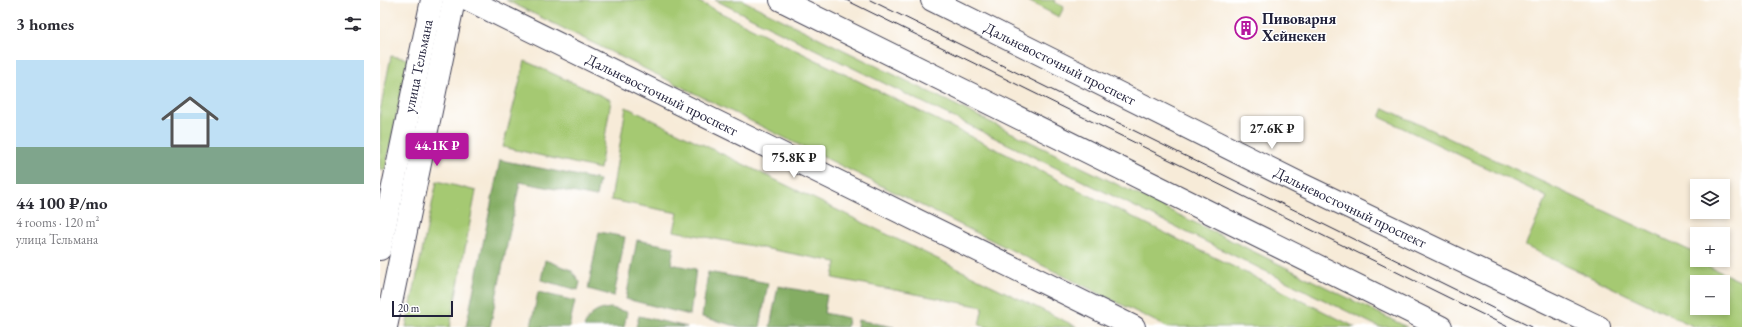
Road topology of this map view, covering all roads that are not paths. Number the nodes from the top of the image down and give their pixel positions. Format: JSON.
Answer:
{"nodes":[{"id":1,"x":432,"y":0,"type":"edge"},
{"id":2,"x":454,"y":0,"type":"edge"},
{"id":3,"x":469,"y":0,"type":"edge"},
{"id":4,"x":781,"y":0,"type":"edge"},
{"id":5,"x":932,"y":0,"type":"edge"},
{"id":6,"x":380,"y":249,"type":"edge"},
{"id":7,"x":386,"y":327,"type":"edge"},
{"id":8,"x":1134,"y":327,"type":"edge"},
{"id":9,"x":1442,"y":327,"type":"edge"},
{"id":10,"x":1599,"y":327,"type":"edge"}],
"edges":[{"from":1,"to":6,"type":"main road","name":"улица Тельмана"},
{"from":2,"to":7,"type":"main road","name":"улица Тельмана"},
{"from":3,"to":8,"type":"main road","name":"Дальневосточный проспект"},
{"from":4,"to":9,"type":"main road"},
{"from":5,"to":10,"type":"main road","name":"Дальневосточный проспект"}]}
